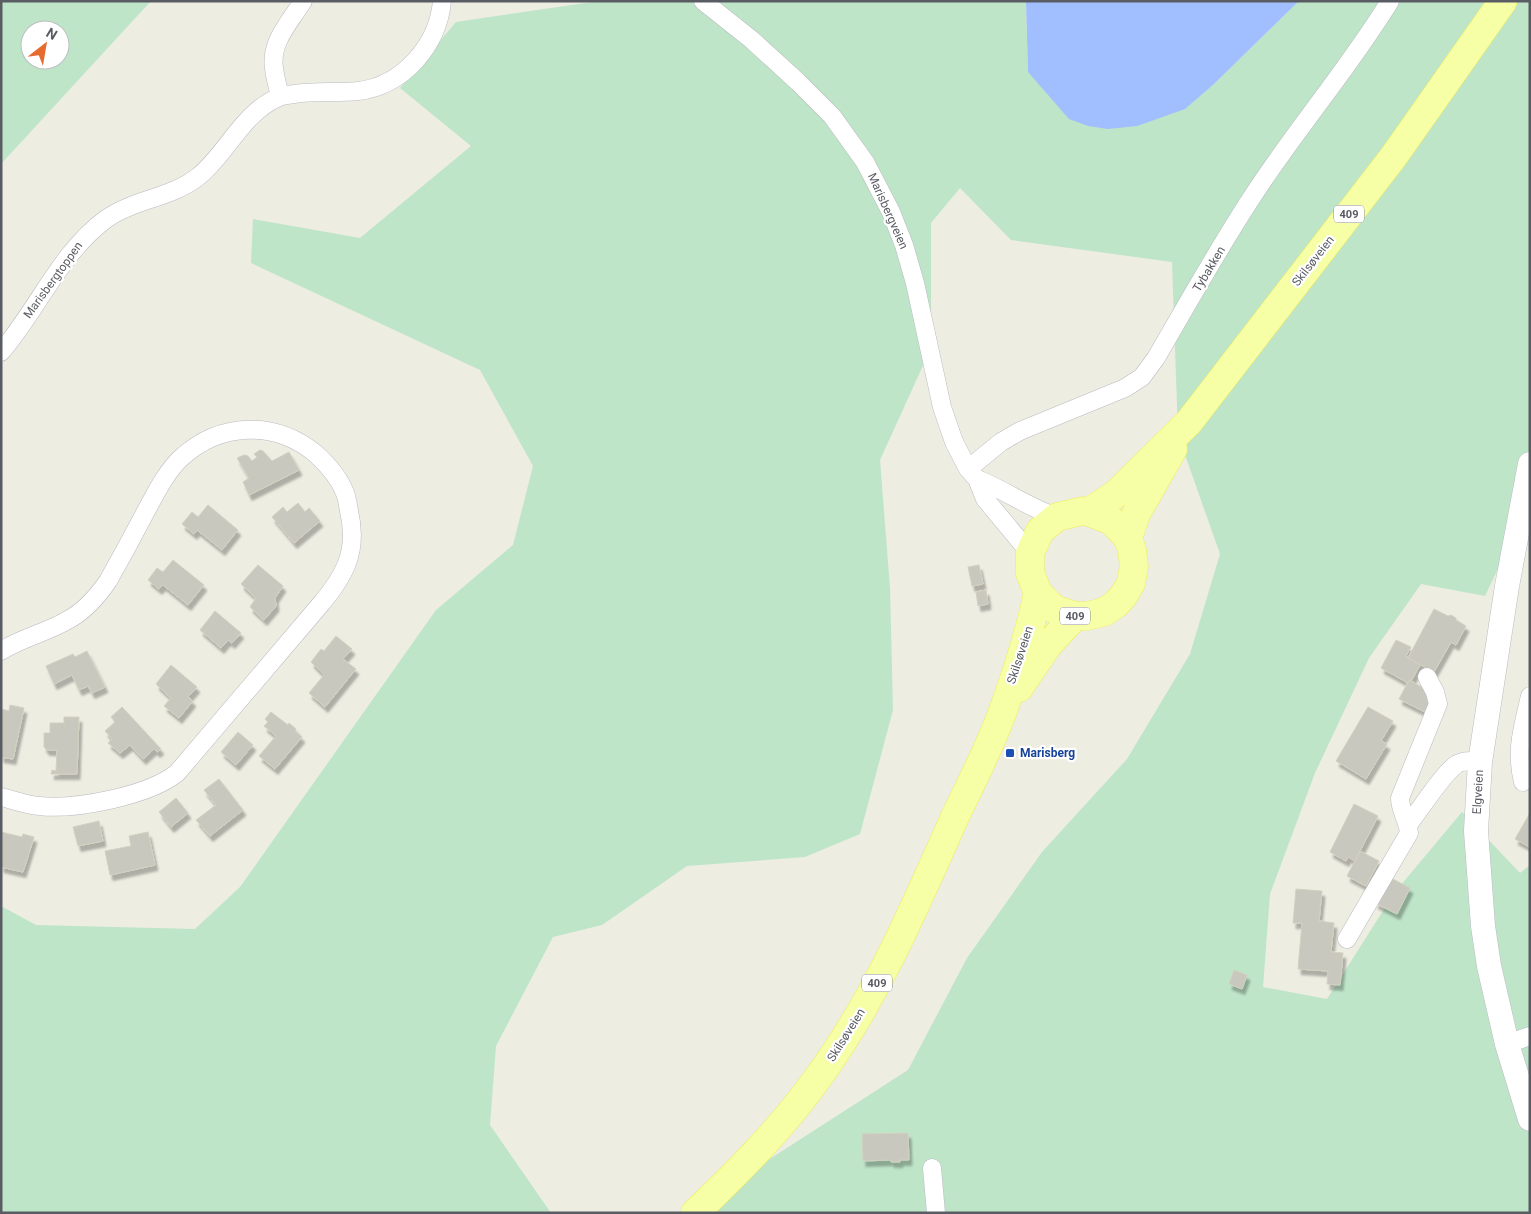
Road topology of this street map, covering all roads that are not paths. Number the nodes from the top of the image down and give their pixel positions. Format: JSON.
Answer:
{"nodes":[{"id":1,"x":303,"y":1,"type":"edge"},
{"id":2,"x":442,"y":1,"type":"edge"},
{"id":3,"x":703,"y":1,"type":"edge"},
{"id":4,"x":1390,"y":1,"type":"edge"},
{"id":5,"x":1504,"y":1,"type":"edge"},
{"id":6,"x":280,"y":96,"type":"junction"},
{"id":7,"x":1,"y":352,"type":"edge"},
{"id":8,"x":1189,"y":422,"type":"junction"},
{"id":9,"x":1530,"y":464,"type":"edge"},
{"id":10,"x":972,"y":474,"type":"junction"},
{"id":11,"x":1089,"y":512,"type":"junction"},
{"id":12,"x":1050,"y":515,"type":"junction"},
{"id":13,"x":1128,"y":538,"type":"junction"},
{"id":14,"x":1026,"y":547,"type":"junction"},
{"id":15,"x":1038,"y":593,"type":"junction"},
{"id":16,"x":1075,"y":616,"type":"junction"},
{"id":17,"x":1,"y":651,"type":"edge"},
{"id":18,"x":1427,"y":677,"type":"dead end"},
{"id":19,"x":1530,"y":696,"type":"edge"},
{"id":20,"x":1001,"y":716,"type":"junction"},
{"id":21,"x":1480,"y":762,"type":"junction"},
{"id":22,"x":1523,"y":782,"type":"dead end"},
{"id":23,"x":1,"y":796,"type":"edge"},
{"id":24,"x":1408,"y":825,"type":"junction"},
{"id":25,"x":1347,"y":939,"type":"dead end"},
{"id":26,"x":1530,"y":1036,"type":"edge"},
{"id":27,"x":1507,"y":1044,"type":"junction"},
{"id":28,"x":1530,"y":1119,"type":"edge"},
{"id":29,"x":932,"y":1168,"type":"dead end"},
{"id":30,"x":695,"y":1213,"type":"edge"},
{"id":31,"x":936,"y":1213,"type":"edge"}],
"edges":[{"from":1,"to":6,"type":"street"},
{"from":2,"to":6,"type":"street","name":"Marisbergtoppen"},
{"from":3,"to":10,"type":"street","name":"Marisbergveien"},
{"from":4,"to":10,"type":"street","name":"Tybakken"},
{"from":5,"to":8,"type":"main road","name":"Skilsøveien","number":"409"},
{"from":6,"to":7,"type":"street","name":"Marisbergtoppen"},
{"from":8,"to":11,"type":"main road","name":"Skilsøveien","number":"409"},
{"from":8,"to":13,"type":"main road","name":"Skilsøveien","number":"409"},
{"from":9,"to":21,"type":"main road","name":"Elgveien"},
{"from":10,"to":12,"type":"street"},
{"from":10,"to":14,"type":"street","name":"Marisbergveien"},
{"from":11,"to":12,"type":"main road","name":"Skilsøveien","number":"409"},
{"from":11,"to":13,"type":"main road"},
{"from":12,"to":14,"type":"main road","name":"Skilsøveien","number":"409"},
{"from":13,"to":16,"type":"main road","name":"Skilsøveien","number":"409"},
{"from":14,"to":15,"type":"main road","name":"Skilsøveien","number":"409"},
{"from":15,"to":16,"type":"main road","name":"Skilsøveien","number":"409"},
{"from":15,"to":20,"type":"main road","name":"Skilsøveien","number":"409"},
{"from":16,"to":20,"type":"main road","name":"Skilsøveien","number":"409"},
{"from":17,"to":23,"type":"street"},
{"from":18,"to":24,"type":"street"},
{"from":19,"to":22,"type":"street"},
{"from":20,"to":30,"type":"main road","name":"Skilsøveien","number":"409"},
{"from":21,"to":24,"type":"street"},
{"from":21,"to":27,"type":"main road","name":"Elgveien"},
{"from":24,"to":25,"type":"street"},
{"from":26,"to":27,"type":"street"},
{"from":27,"to":28,"type":"main road","name":"Elgveien"},
{"from":29,"to":31,"type":"street"}]}
